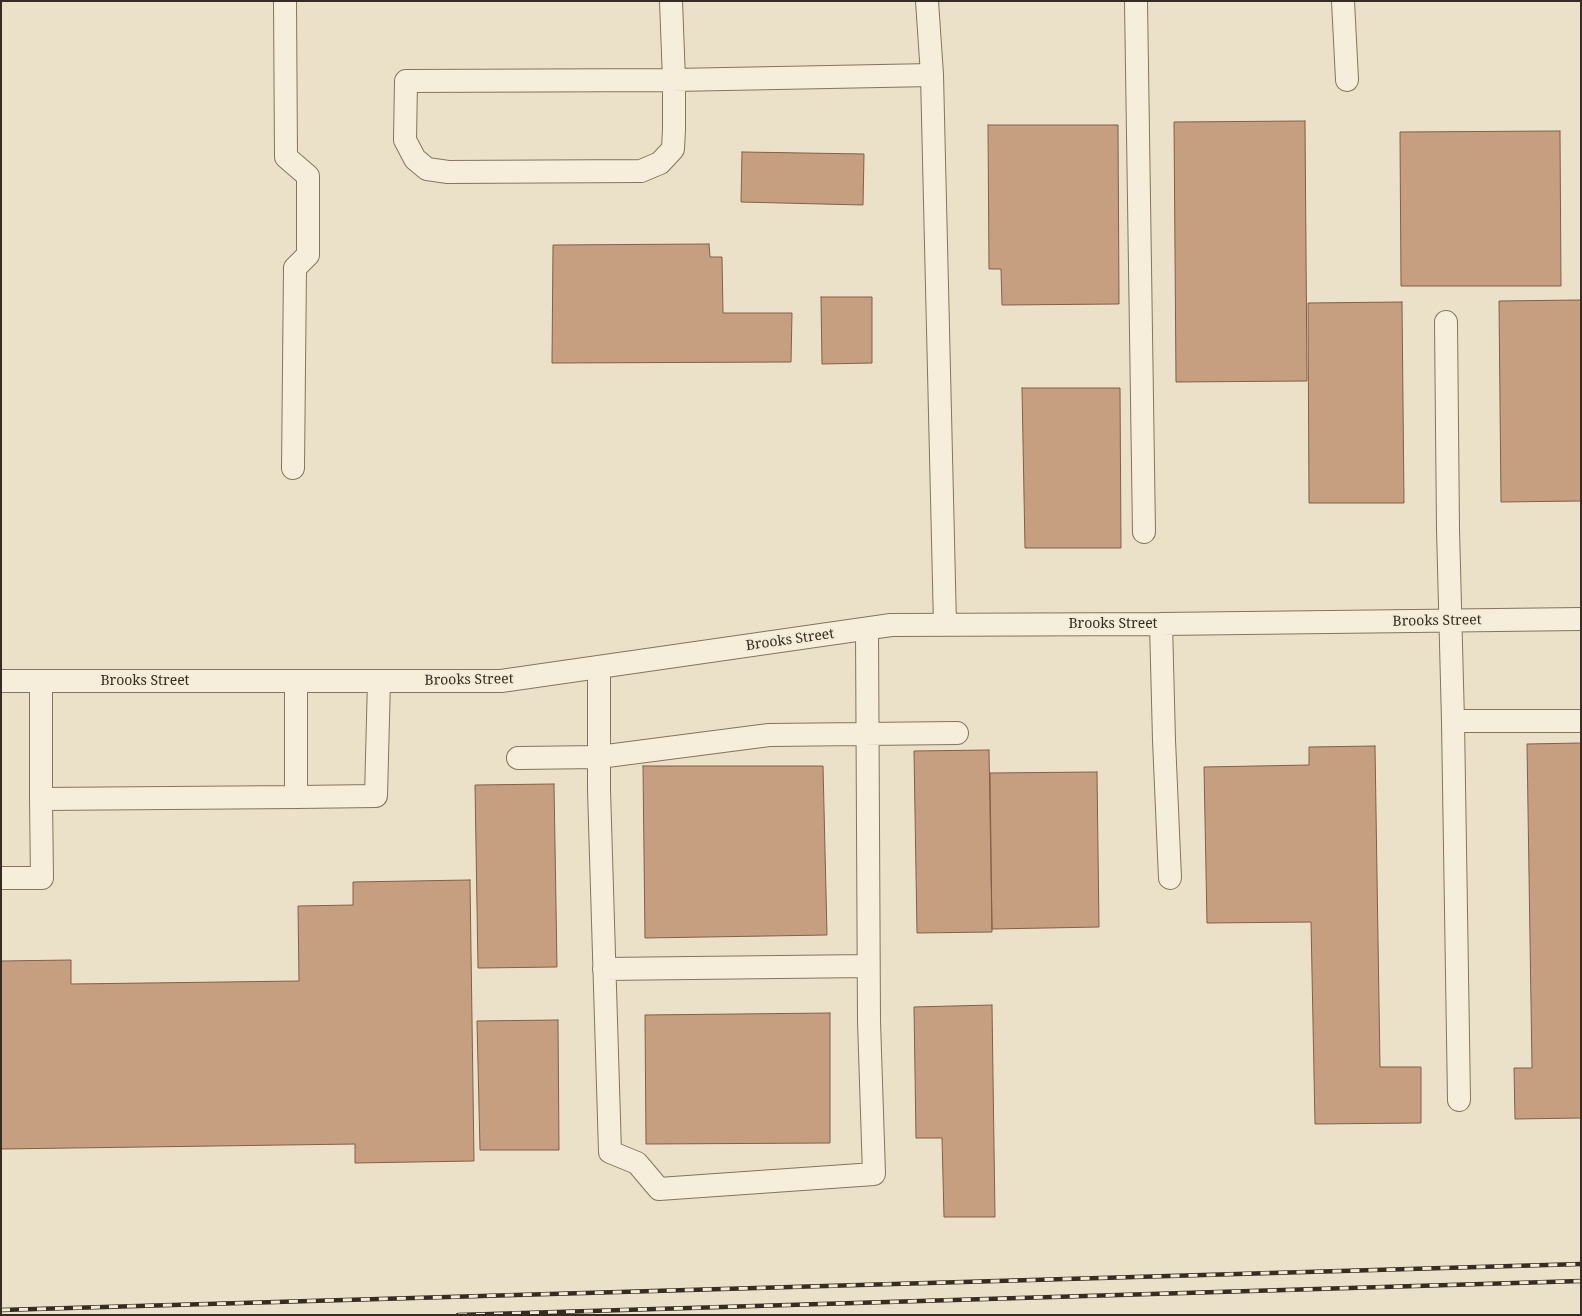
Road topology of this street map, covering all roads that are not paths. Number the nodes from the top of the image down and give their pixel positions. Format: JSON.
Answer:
{"nodes":[{"id":1,"x":285,"y":1,"type":"edge"},
{"id":2,"x":672,"y":1,"type":"edge"},
{"id":3,"x":927,"y":1,"type":"edge"},
{"id":4,"x":1136,"y":1,"type":"edge"},
{"id":5,"x":1343,"y":1,"type":"edge"},
{"id":6,"x":932,"y":75,"type":"junction"},
{"id":7,"x":674,"y":80,"type":"junction"},
{"id":8,"x":1347,"y":80,"type":"dead end"},
{"id":9,"x":1446,"y":322,"type":"dead end"},
{"id":10,"x":293,"y":468,"type":"dead end"},
{"id":11,"x":1144,"y":532,"type":"dead end"},
{"id":12,"x":1581,"y":619,"type":"edge"},
{"id":13,"x":1452,"y":620,"type":"junction"},
{"id":14,"x":1161,"y":624,"type":"junction"},
{"id":15,"x":945,"y":625,"type":"junction"},
{"id":16,"x":867,"y":628,"type":"junction"},
{"id":17,"x":599,"y":668,"type":"junction"},
{"id":18,"x":1,"y":681,"type":"edge"},
{"id":19,"x":41,"y":681,"type":"junction"},
{"id":20,"x":296,"y":681,"type":"junction"},
{"id":21,"x":379,"y":681,"type":"junction"},
{"id":22,"x":1454,"y":721,"type":"junction"},
{"id":23,"x":1581,"y":721,"type":"edge"},
{"id":24,"x":957,"y":733,"type":"dead end"},
{"id":25,"x":868,"y":734,"type":"junction"},
{"id":26,"x":599,"y":757,"type":"junction"},
{"id":27,"x":518,"y":758,"type":"dead end"},
{"id":28,"x":296,"y":797,"type":"junction"},
{"id":29,"x":41,"y":799,"type":"junction"},
{"id":30,"x":1,"y":878,"type":"edge"},
{"id":31,"x":1170,"y":878,"type":"dead end"},
{"id":32,"x":868,"y":966,"type":"junction"},
{"id":33,"x":604,"y":969,"type":"junction"},
{"id":34,"x":1459,"y":1100,"type":"dead end"}],
"edges":[{"from":1,"to":10,"type":"street"},
{"from":2,"to":7,"type":"street"},
{"from":3,"to":6,"type":"street"},
{"from":4,"to":11,"type":"street"},
{"from":5,"to":8,"type":"street"},
{"from":6,"to":7,"type":"street"},
{"from":6,"to":15,"type":"street"},
{"from":7,"to":7,"type":"street"},
{"from":9,"to":13,"type":"street"},
{"from":12,"to":13,"type":"street","name":"Brooks Street"},
{"from":13,"to":14,"type":"street","name":"Brooks Street"},
{"from":13,"to":22,"type":"street"},
{"from":14,"to":15,"type":"street","name":"Brooks Street"},
{"from":14,"to":31,"type":"street"},
{"from":15,"to":16,"type":"street","name":"Brooks Street"},
{"from":16,"to":17,"type":"street","name":"Brooks Street"},
{"from":16,"to":25,"type":"street"},
{"from":17,"to":21,"type":"street","name":"Brooks Street"},
{"from":17,"to":26,"type":"street"},
{"from":18,"to":19,"type":"street","name":"Brooks Street"},
{"from":19,"to":20,"type":"street","name":"Brooks Street"},
{"from":19,"to":29,"type":"street"},
{"from":20,"to":21,"type":"street","name":"Brooks Street"},
{"from":20,"to":28,"type":"street"},
{"from":21,"to":28,"type":"street"},
{"from":22,"to":23,"type":"street"},
{"from":22,"to":34,"type":"street"},
{"from":24,"to":25,"type":"street"},
{"from":25,"to":26,"type":"street"},
{"from":25,"to":32,"type":"street"},
{"from":26,"to":27,"type":"street"},
{"from":26,"to":33,"type":"street"},
{"from":28,"to":29,"type":"street"},
{"from":29,"to":30,"type":"street"},
{"from":32,"to":33,"type":"street"},
{"from":32,"to":33,"type":"street"}]}
